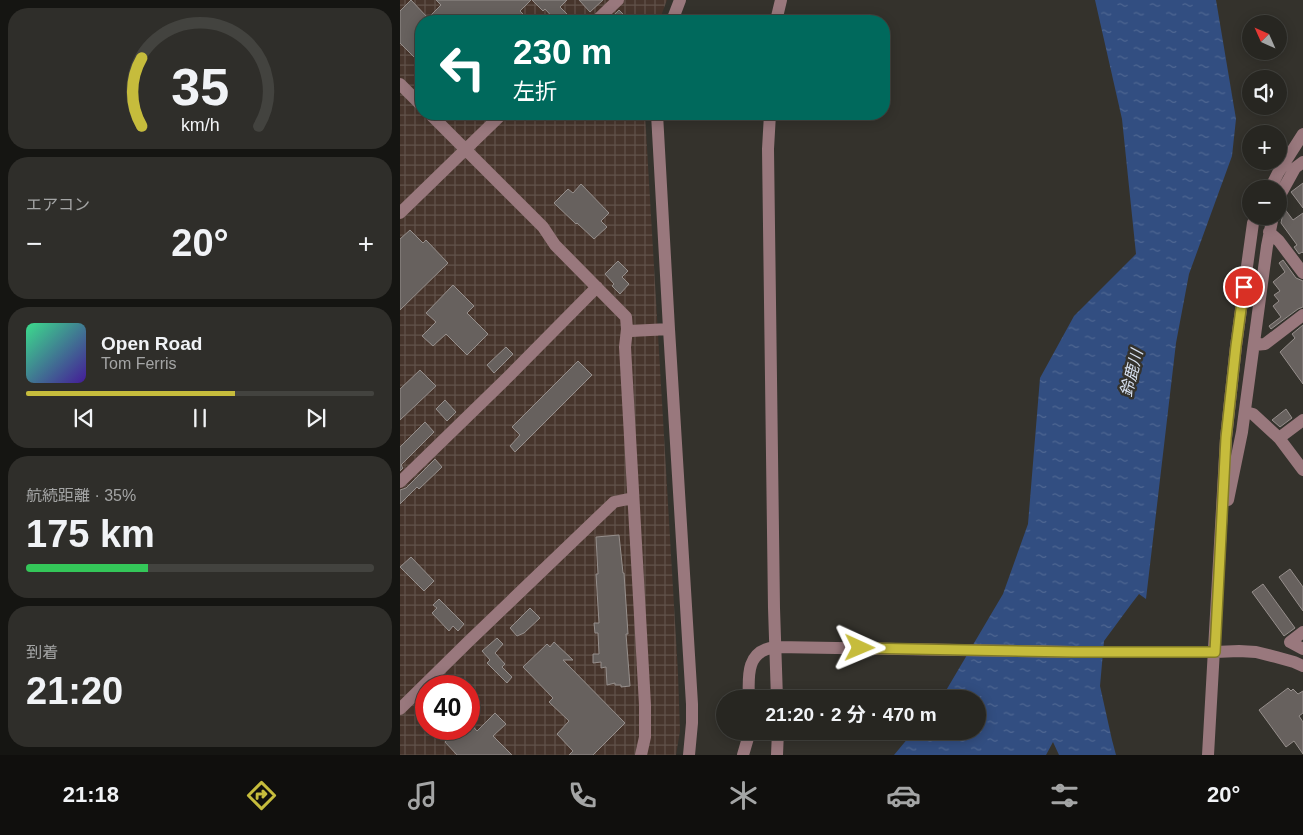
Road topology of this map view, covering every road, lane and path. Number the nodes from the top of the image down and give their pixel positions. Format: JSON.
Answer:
{"nodes":[{"id":1,"x":618,"y":0,"type":"edge"},
{"id":2,"x":680,"y":0,"type":"edge"},
{"id":3,"x":781,"y":0,"type":"edge"},
{"id":4,"x":602,"y":15,"type":"edge"},
{"id":5,"x":674,"y":15,"type":"edge"},
{"id":6,"x":777,"y":15,"type":"edge"},
{"id":7,"x":400,"y":84,"type":"edge"},
{"id":8,"x":415,"y":99,"type":"edge"},
{"id":9,"x":436,"y":120,"type":"edge"},
{"id":10,"x":496,"y":120,"type":"edge"},
{"id":11,"x":658,"y":120,"type":"edge"},
{"id":12,"x":770,"y":120,"type":"edge"},
{"id":13,"x":1303,"y":134,"type":"edge"},
{"id":14,"x":466,"y":150,"type":"junction"},
{"id":15,"x":1303,"y":162,"type":"edge"},
{"id":16,"x":1275,"y":180,"type":"edge"},
{"id":17,"x":1287,"y":182,"type":"edge"},
{"id":18,"x":400,"y":213,"type":"edge"},
{"id":19,"x":1253,"y":225,"type":"edge"},
{"id":20,"x":1270,"y":225,"type":"edge"},
{"id":21,"x":1269,"y":232,"type":"junction"},
{"id":22,"x":1303,"y":273,"type":"edge"},
{"id":23,"x":597,"y":287,"type":"junction"},
{"id":24,"x":1303,"y":315,"type":"edge"},
{"id":25,"x":629,"y":330,"type":"junction"},
{"id":26,"x":665,"y":330,"type":"junction"},
{"id":27,"x":1254,"y":345,"type":"junction"},
{"id":28,"x":1245,"y":412,"type":"junction"},
{"id":29,"x":1303,"y":420,"type":"edge"},
{"id":30,"x":1279,"y":438,"type":"junction"},
{"id":31,"x":1303,"y":470,"type":"edge"},
{"id":32,"x":400,"y":482,"type":"edge"},
{"id":33,"x":633,"y":498,"type":"junction"},
{"id":34,"x":1221,"y":511,"type":"junction"},
{"id":35,"x":1303,"y":632,"type":"edge"},
{"id":36,"x":778,"y":647,"type":"junction"},
{"id":37,"x":1303,"y":649,"type":"edge"},
{"id":38,"x":1210,"y":652,"type":"junction"},
{"id":39,"x":1303,"y":666,"type":"edge"},
{"id":40,"x":749,"y":690,"type":"edge"},
{"id":41,"x":778,"y":690,"type":"edge"},
{"id":42,"x":400,"y":709,"type":"edge"},
{"id":43,"x":747,"y":740,"type":"edge"},
{"id":44,"x":778,"y":740,"type":"edge"},
{"id":45,"x":641,"y":755,"type":"edge"},
{"id":46,"x":689,"y":755,"type":"edge"},
{"id":47,"x":743,"y":755,"type":"edge"},
{"id":48,"x":777,"y":755,"type":"edge"},
{"id":49,"x":1208,"y":755,"type":"edge"}],
"edges":[{"from":1,"to":4,"type":"street"},
{"from":2,"to":5,"type":"street"},
{"from":3,"to":6,"type":"street"},
{"from":7,"to":8,"type":"street"},
{"from":9,"to":14,"type":"street"},
{"from":10,"to":14,"type":"street"},
{"from":11,"to":26,"type":"street"},
{"from":12,"to":36,"type":"street"},
{"from":13,"to":16,"type":"street"},
{"from":14,"to":18,"type":"street"},
{"from":14,"to":23,"type":"street"},
{"from":15,"to":17,"type":"street"},
{"from":19,"to":34,"type":"street"},
{"from":20,"to":21,"type":"street"},
{"from":21,"to":22,"type":"street"},
{"from":21,"to":27,"type":"street"},
{"from":23,"to":25,"type":"street"},
{"from":23,"to":32,"type":"street"},
{"from":24,"to":27,"type":"street"},
{"from":25,"to":26,"type":"street"},
{"from":25,"to":33,"type":"street"},
{"from":26,"to":46,"type":"street"},
{"from":27,"to":28,"type":"street"},
{"from":28,"to":30,"type":"street"},
{"from":28,"to":34,"type":"street"},
{"from":29,"to":30,"type":"street"},
{"from":30,"to":31,"type":"street"},
{"from":33,"to":42,"type":"street"},
{"from":33,"to":45,"type":"street"},
{"from":34,"to":38,"type":"street"},
{"from":35,"to":37,"type":"street"},
{"from":36,"to":38,"type":"street"},
{"from":36,"to":40,"type":"street"},
{"from":36,"to":41,"type":"street"},
{"from":38,"to":39,"type":"street"},
{"from":38,"to":49,"type":"street"},
{"from":43,"to":47,"type":"street"},
{"from":44,"to":48,"type":"street"}]}
